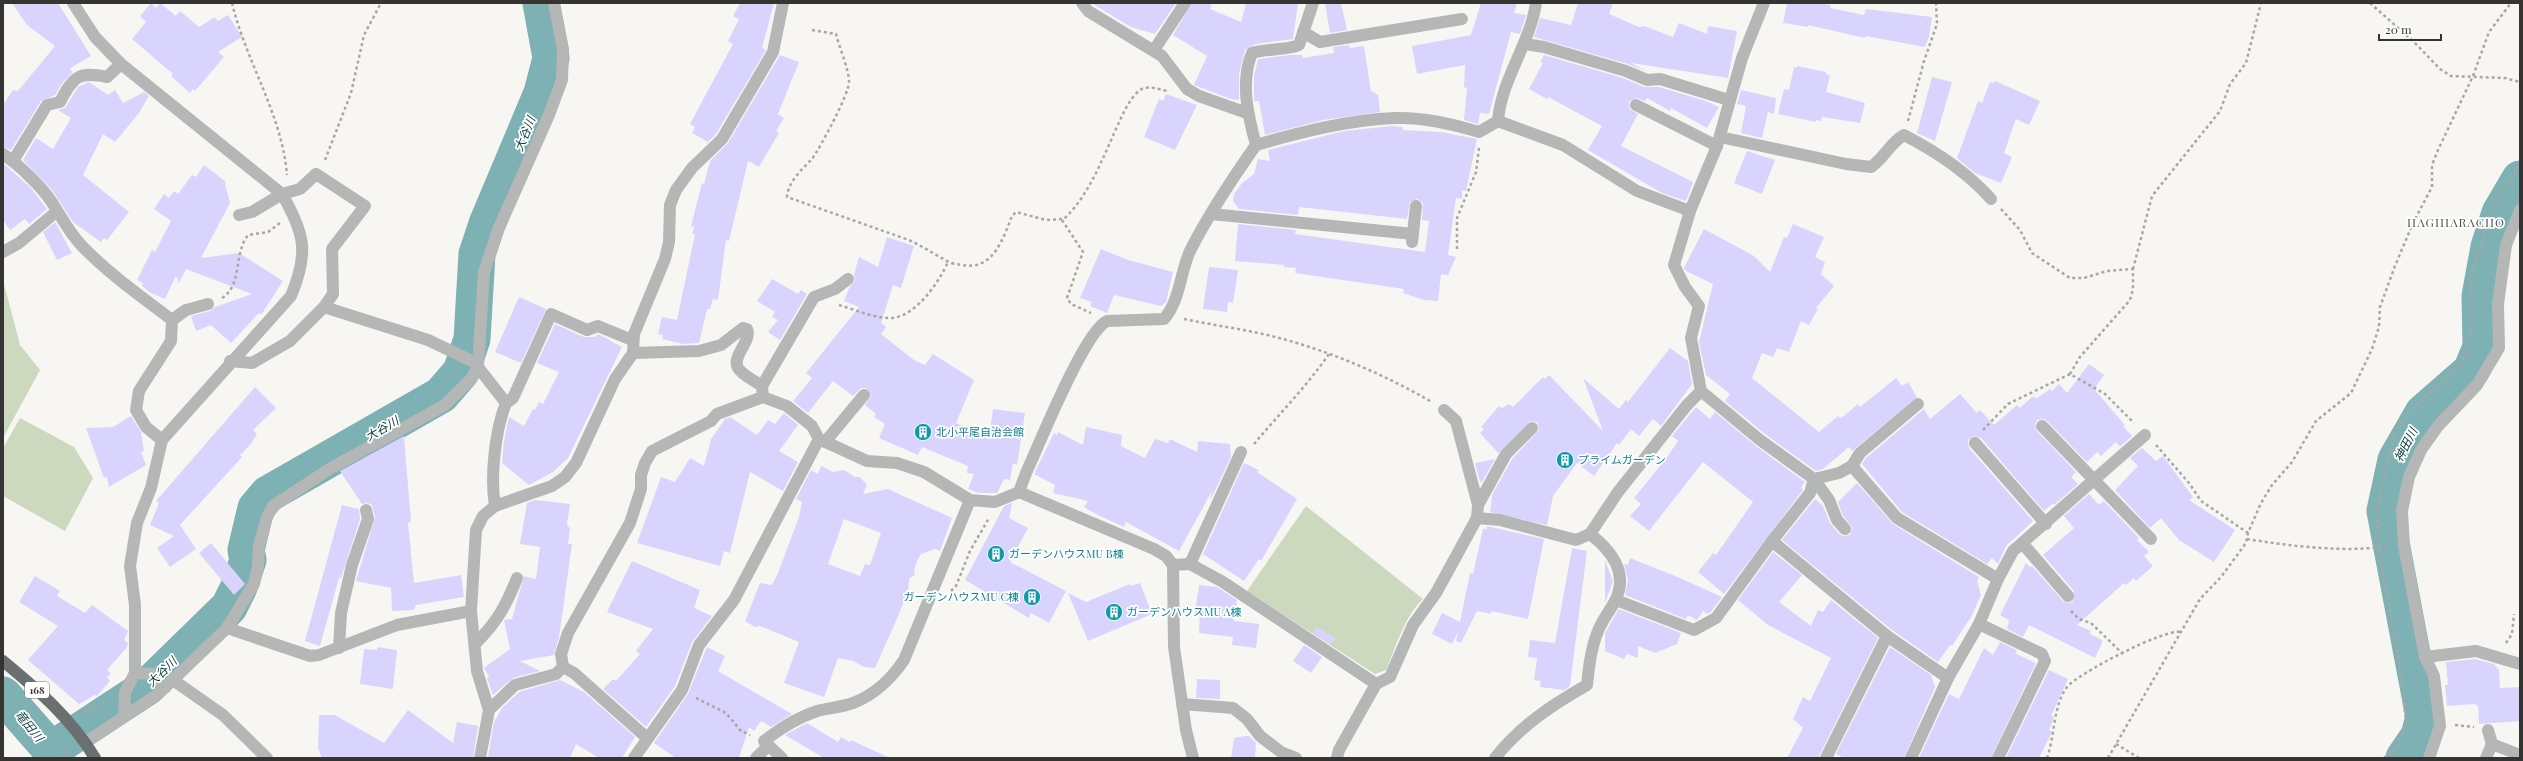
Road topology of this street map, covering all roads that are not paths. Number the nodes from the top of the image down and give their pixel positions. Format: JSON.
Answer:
{"nodes":[{"id":1,"x":73,"y":3,"type":"edge"},
{"id":2,"x":554,"y":3,"type":"edge"},
{"id":3,"x":783,"y":3,"type":"edge"},
{"id":4,"x":1082,"y":3,"type":"edge"},
{"id":5,"x":1185,"y":3,"type":"edge"},
{"id":6,"x":1313,"y":3,"type":"edge"},
{"id":7,"x":1536,"y":3,"type":"edge"},
{"id":8,"x":1764,"y":3,"type":"edge"},
{"id":9,"x":1462,"y":19,"type":"dead end"},
{"id":10,"x":1303,"y":32,"type":"junction"},
{"id":11,"x":1525,"y":44,"type":"junction"},
{"id":12,"x":1154,"y":50,"type":"junction"},
{"id":13,"x":121,"y":64,"type":"junction"},
{"id":14,"x":1729,"y":100,"type":"junction"},
{"id":15,"x":1636,"y":104,"type":"dead end"},
{"id":16,"x":1247,"y":113,"type":"junction"},
{"id":17,"x":1498,"y":120,"type":"junction"},
{"id":18,"x":1719,"y":141,"type":"junction"},
{"id":19,"x":1256,"y":145,"type":"junction"},
{"id":20,"x":8,"y":157,"type":"edge"},
{"id":21,"x":282,"y":194,"type":"junction"},
{"id":22,"x":1992,"y":199,"type":"road end"},
{"id":23,"x":1416,"y":206,"type":"dead end"},
{"id":24,"x":2520,"y":210,"type":"edge"},
{"id":25,"x":1690,"y":211,"type":"junction"},
{"id":26,"x":56,"y":212,"type":"junction"},
{"id":27,"x":1211,"y":214,"type":"junction"},
{"id":28,"x":239,"y":215,"type":"dead end"},
{"id":29,"x":3,"y":252,"type":"edge"},
{"id":30,"x":848,"y":279,"type":"dead end"},
{"id":31,"x":208,"y":304,"type":"road end"},
{"id":32,"x":324,"y":308,"type":"junction"},
{"id":33,"x":172,"y":320,"type":"junction"},
{"id":34,"x":632,"y":340,"type":"junction"},
{"id":35,"x":633,"y":353,"type":"junction"},
{"id":36,"x":230,"y":361,"type":"junction"},
{"id":37,"x":476,"y":364,"type":"junction"},
{"id":38,"x":762,"y":391,"type":"junction"},
{"id":39,"x":1701,"y":391,"type":"junction"},
{"id":40,"x":864,"y":395,"type":"dead end"},
{"id":41,"x":506,"y":403,"type":"junction"},
{"id":42,"x":1918,"y":404,"type":"dead end"},
{"id":43,"x":1444,"y":410,"type":"road end"},
{"id":44,"x":2042,"y":426,"type":"dead end"},
{"id":45,"x":1532,"y":428,"type":"dead end"},
{"id":46,"x":2145,"y":435,"type":"road end"},
{"id":47,"x":162,"y":440,"type":"junction"},
{"id":48,"x":822,"y":440,"type":"junction"},
{"id":49,"x":1975,"y":443,"type":"road end"},
{"id":50,"x":1241,"y":452,"type":"road end"},
{"id":51,"x":1852,"y":466,"type":"junction"},
{"id":52,"x":1814,"y":479,"type":"junction"},
{"id":53,"x":2095,"y":481,"type":"junction"},
{"id":54,"x":1019,"y":492,"type":"junction"},
{"id":55,"x":970,"y":500,"type":"junction"},
{"id":56,"x":1478,"y":505,"type":"junction"},
{"id":57,"x":495,"y":506,"type":"junction"},
{"id":58,"x":366,"y":510,"type":"dead end"},
{"id":59,"x":1477,"y":518,"type":"junction"},
{"id":60,"x":2046,"y":524,"type":"junction"},
{"id":61,"x":1845,"y":529,"type":"dead end"},
{"id":62,"x":1590,"y":534,"type":"junction"},
{"id":63,"x":2151,"y":539,"type":"dead end"},
{"id":64,"x":1772,"y":541,"type":"junction"},
{"id":65,"x":2023,"y":544,"type":"junction"},
{"id":66,"x":1190,"y":564,"type":"junction"},
{"id":67,"x":1173,"y":565,"type":"junction"},
{"id":68,"x":517,"y":578,"type":"dead end"},
{"id":69,"x":1998,"y":579,"type":"junction"},
{"id":70,"x":2068,"y":596,"type":"dead end"},
{"id":71,"x":1616,"y":600,"type":"junction"},
{"id":72,"x":471,"y":611,"type":"junction"},
{"id":73,"x":1979,"y":624,"type":"junction"},
{"id":74,"x":227,"y":628,"type":"junction"},
{"id":75,"x":1887,"y":636,"type":"junction"},
{"id":76,"x":476,"y":643,"type":"junction"},
{"id":77,"x":339,"y":648,"type":"junction"},
{"id":78,"x":2425,"y":657,"type":"junction"},
{"id":79,"x":3,"y":661,"type":"edge"},
{"id":80,"x":2520,"y":664,"type":"edge"},
{"id":81,"x":563,"y":667,"type":"junction"},
{"id":82,"x":135,"y":673,"type":"junction"},
{"id":83,"x":1948,"y":678,"type":"junction"},
{"id":84,"x":167,"y":684,"type":"junction"},
{"id":85,"x":1376,"y":684,"type":"junction"},
{"id":86,"x":1182,"y":704,"type":"junction"},
{"id":87,"x":489,"y":710,"type":"junction"},
{"id":88,"x":124,"y":716,"type":"junction"},
{"id":89,"x":2488,"y":730,"type":"road end"},
{"id":90,"x":647,"y":738,"type":"junction"},
{"id":91,"x":83,"y":739,"type":"junction"},
{"id":92,"x":765,"y":744,"type":"junction"},
{"id":93,"x":2492,"y":744,"type":"junction"},
{"id":94,"x":2520,"y":755,"type":"edge"},
{"id":95,"x":95,"y":758,"type":"edge"},
{"id":96,"x":267,"y":758,"type":"edge"},
{"id":97,"x":480,"y":758,"type":"edge"},
{"id":98,"x":634,"y":758,"type":"edge"},
{"id":99,"x":756,"y":758,"type":"edge"},
{"id":100,"x":782,"y":758,"type":"edge"},
{"id":101,"x":1193,"y":758,"type":"edge"},
{"id":102,"x":1296,"y":758,"type":"edge"},
{"id":103,"x":1337,"y":758,"type":"edge"},
{"id":104,"x":1495,"y":758,"type":"edge"},
{"id":105,"x":1826,"y":758,"type":"edge"},
{"id":106,"x":1912,"y":758,"type":"edge"},
{"id":107,"x":1998,"y":758,"type":"edge"},
{"id":108,"x":2429,"y":758,"type":"edge"},
{"id":109,"x":2486,"y":758,"type":"edge"}],
"edges":[{"from":1,"to":13,"type":"street"},
{"from":2,"to":37,"type":"street"},
{"from":3,"to":34,"type":"street"},
{"from":4,"to":12,"type":"street"},
{"from":5,"to":12,"type":"street"},
{"from":6,"to":10,"type":"street"},
{"from":7,"to":11,"type":"street"},
{"from":8,"to":14,"type":"street"},
{"from":9,"to":10,"type":"street"},
{"from":10,"to":16,"type":"street"},
{"from":11,"to":14,"type":"street"},
{"from":11,"to":17,"type":"street"},
{"from":12,"to":16,"type":"street"},
{"from":13,"to":20,"type":"street"},
{"from":13,"to":21,"type":"street"},
{"from":14,"to":18,"type":"street"},
{"from":15,"to":18,"type":"street"},
{"from":16,"to":19,"type":"street"},
{"from":17,"to":19,"type":"street"},
{"from":17,"to":25,"type":"street"},
{"from":18,"to":22,"type":"street"},
{"from":18,"to":25,"type":"street"},
{"from":19,"to":27,"type":"street"},
{"from":20,"to":26,"type":"street"},
{"from":21,"to":28,"type":"street"},
{"from":21,"to":32,"type":"street"},
{"from":21,"to":36,"type":"street"},
{"from":23,"to":27,"type":"street"},
{"from":24,"to":78,"type":"street"},
{"from":25,"to":39,"type":"street"},
{"from":26,"to":29,"type":"street"},
{"from":26,"to":33,"type":"street"},
{"from":27,"to":54,"type":"street"},
{"from":30,"to":38,"type":"street"},
{"from":31,"to":33,"type":"street"},
{"from":32,"to":36,"type":"street"},
{"from":32,"to":37,"type":"street"},
{"from":33,"to":47,"type":"street"},
{"from":34,"to":35,"type":"street"},
{"from":34,"to":41,"type":"street"},
{"from":35,"to":38,"type":"street"},
{"from":35,"to":57,"type":"street"},
{"from":36,"to":47,"type":"street"},
{"from":37,"to":41,"type":"street"},
{"from":37,"to":74,"type":"street"},
{"from":38,"to":48,"type":"street"},
{"from":38,"to":81,"type":"street"},
{"from":39,"to":52,"type":"street"},
{"from":39,"to":62,"type":"street"},
{"from":40,"to":48,"type":"street"},
{"from":41,"to":57,"type":"street"},
{"from":42,"to":51,"type":"street"},
{"from":43,"to":56,"type":"street"},
{"from":44,"to":53,"type":"street"},
{"from":45,"to":56,"type":"street"},
{"from":46,"to":53,"type":"street"},
{"from":47,"to":82,"type":"street"},
{"from":48,"to":55,"type":"street"},
{"from":48,"to":90,"type":"street"},
{"from":49,"to":60,"type":"street"},
{"from":50,"to":66,"type":"street"},
{"from":51,"to":52,"type":"street"},
{"from":51,"to":69,"type":"street"},
{"from":52,"to":61,"type":"street"},
{"from":52,"to":64,"type":"street"},
{"from":53,"to":60,"type":"street"},
{"from":53,"to":63,"type":"street"},
{"from":54,"to":55,"type":"street"},
{"from":54,"to":67,"type":"street"},
{"from":55,"to":92,"type":"street"},
{"from":56,"to":59,"type":"street"},
{"from":57,"to":72,"type":"street"},
{"from":58,"to":77,"type":"street"},
{"from":59,"to":62,"type":"street"},
{"from":59,"to":85,"type":"street"},
{"from":60,"to":65,"type":"street"},
{"from":62,"to":71,"type":"street"},
{"from":64,"to":71,"type":"street"},
{"from":64,"to":75,"type":"street"},
{"from":65,"to":69,"type":"street"},
{"from":65,"to":70,"type":"street"},
{"from":66,"to":67,"type":"street"},
{"from":66,"to":85,"type":"street"},
{"from":67,"to":86,"type":"street"},
{"from":68,"to":76,"type":"street"},
{"from":69,"to":73,"type":"street"},
{"from":71,"to":104,"type":"street"},
{"from":72,"to":76,"type":"street"},
{"from":72,"to":77,"type":"street"},
{"from":73,"to":83,"type":"street"},
{"from":73,"to":107,"type":"street"},
{"from":74,"to":77,"type":"street"},
{"from":74,"to":84,"type":"street"},
{"from":75,"to":83,"type":"street"},
{"from":75,"to":105,"type":"street"},
{"from":76,"to":87,"type":"street"},
{"from":78,"to":80,"type":"street"},
{"from":78,"to":108,"type":"street"},
{"from":79,"to":91,"type":"highway","number":"168"},
{"from":81,"to":87,"type":"street"},
{"from":81,"to":90,"type":"street"},
{"from":82,"to":84,"type":"street"},
{"from":82,"to":88,"type":"street"},
{"from":83,"to":106,"type":"street"},
{"from":84,"to":88,"type":"street"},
{"from":84,"to":96,"type":"street"},
{"from":85,"to":103,"type":"street"},
{"from":86,"to":101,"type":"street"},
{"from":86,"to":102,"type":"street"},
{"from":87,"to":97,"type":"street"},
{"from":88,"to":91,"type":"street"},
{"from":89,"to":93,"type":"street"},
{"from":90,"to":98,"type":"street"},
{"from":91,"to":95,"type":"highway","number":"168"},
{"from":92,"to":99,"type":"street"},
{"from":92,"to":100,"type":"street"},
{"from":93,"to":94,"type":"street"},
{"from":93,"to":109,"type":"street"}]}
